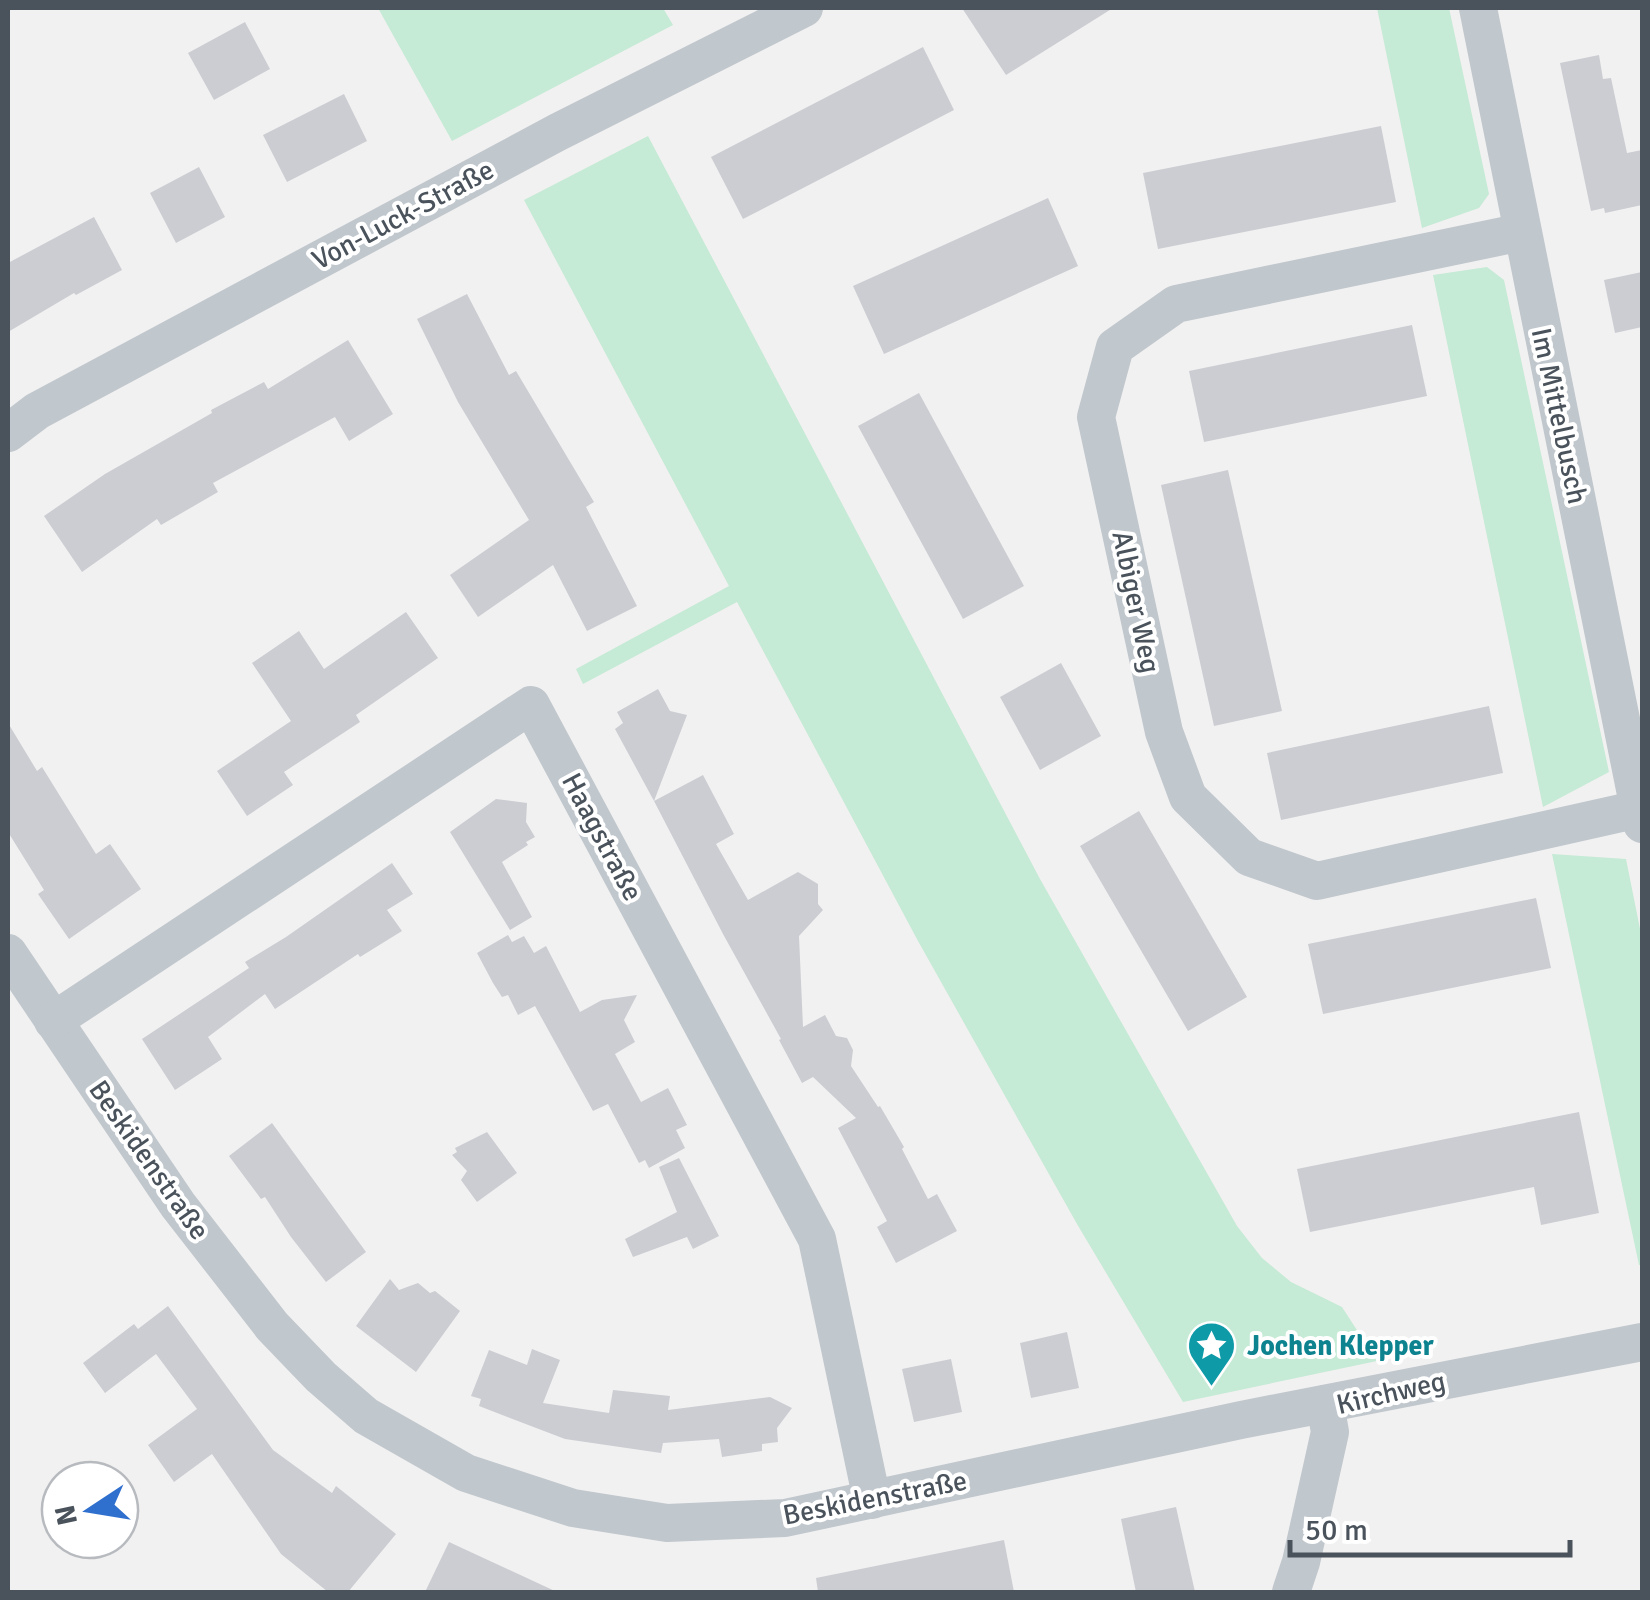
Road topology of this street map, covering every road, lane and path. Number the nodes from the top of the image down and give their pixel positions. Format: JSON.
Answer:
{"nodes":[{"id":1,"x":804,"y":8,"type":"edge"},
{"id":2,"x":1478,"y":8,"type":"edge"},
{"id":3,"x":1522,"y":232,"type":"junction"},
{"id":4,"x":8,"y":433,"type":"edge"},
{"id":5,"x":1641,"y":816,"type":"edge"},
{"id":6,"x":8,"y":953,"type":"edge"},
{"id":7,"x":53,"y":1022,"type":"junction"},
{"id":8,"x":1642,"y":1342,"type":"edge"},
{"id":9,"x":1325,"y":1404,"type":"junction"},
{"id":10,"x":872,"y":1500,"type":"junction"},
{"id":11,"x":1291,"y":1592,"type":"edge"}],
"edges":[{"from":1,"to":4,"type":"street","name":"Von-Luck-Straße"},
{"from":2,"to":3,"type":"street","name":"Im Mittelbusch"},
{"from":3,"to":5,"type":"street","name":"Im Mittelbusch"},
{"from":3,"to":5,"type":"street","name":"Albiger Weg"},
{"from":6,"to":7,"type":"street","name":"Beskidenstraße"},
{"from":7,"to":10,"type":"street","name":"Beskidenstraße"},
{"from":7,"to":10,"type":"street","name":"Haagstraße"},
{"from":8,"to":9,"type":"street","name":"Kirchweg"},
{"from":9,"to":10,"type":"street","name":"Beskidenstraße"},
{"from":9,"to":11,"type":"street","name":"Kirchweg"}]}
